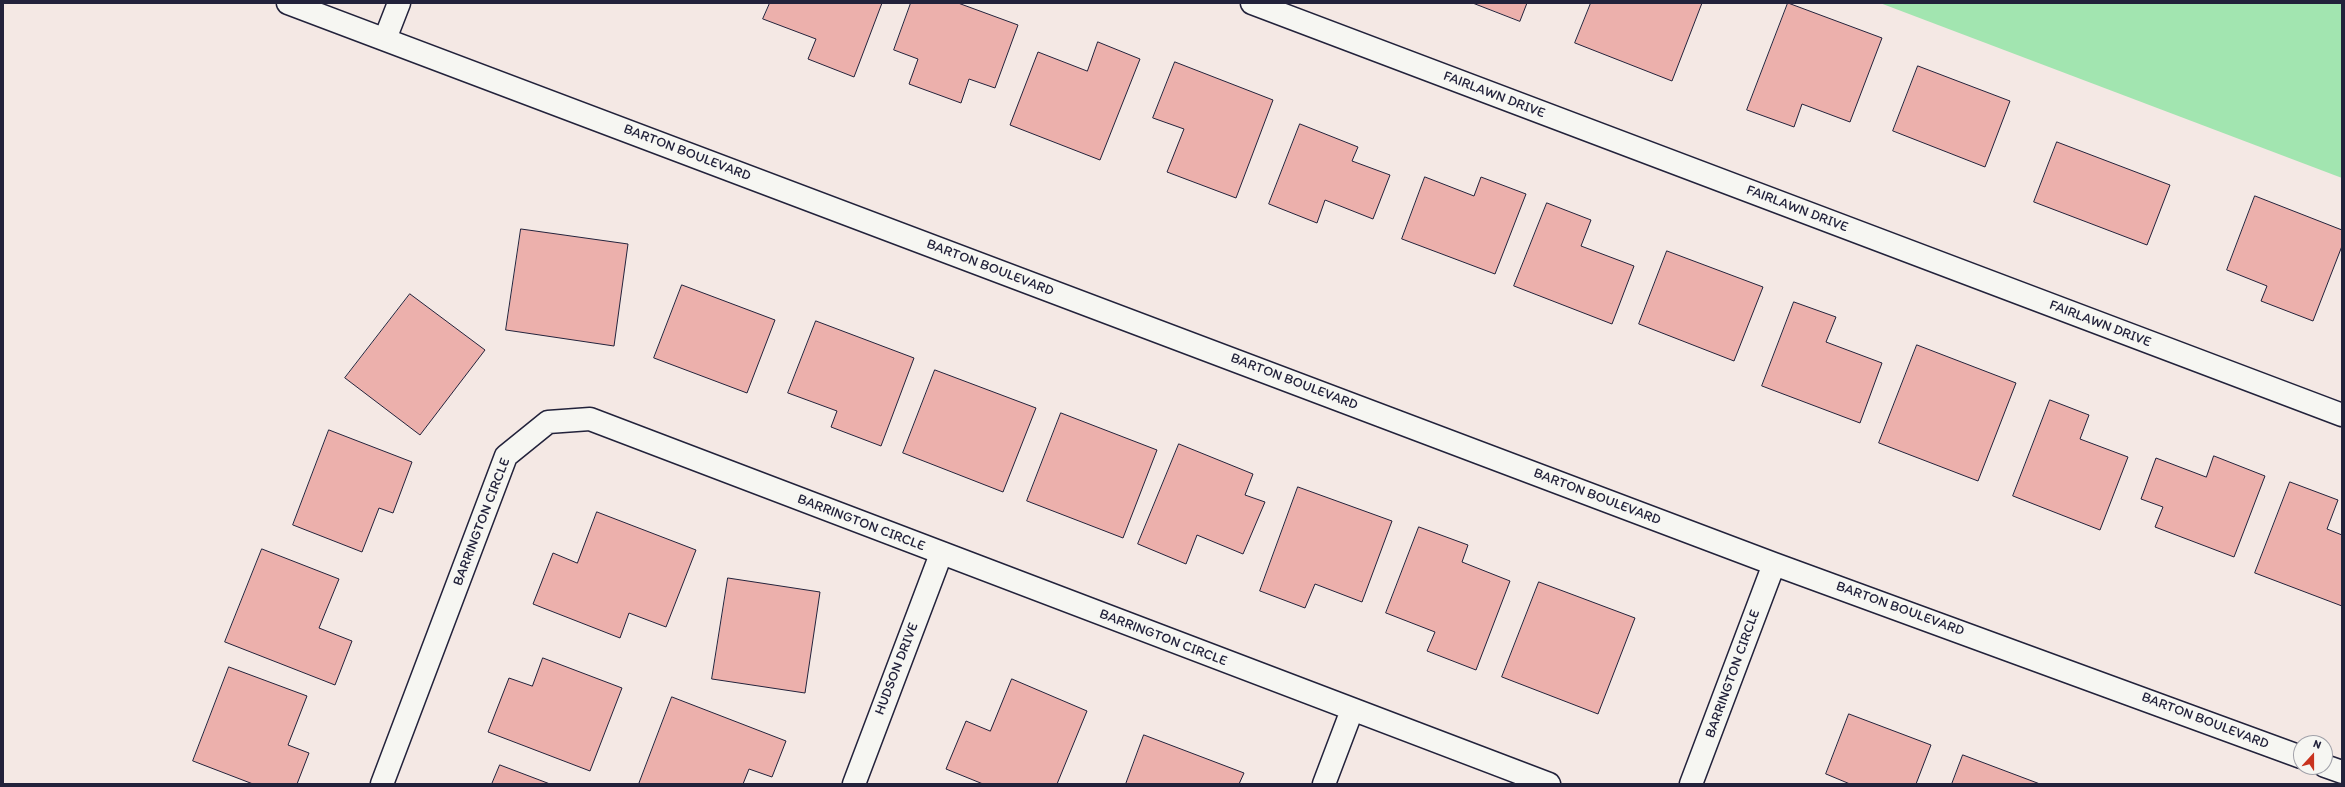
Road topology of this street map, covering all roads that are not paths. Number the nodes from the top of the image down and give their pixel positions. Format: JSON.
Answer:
{"nodes":[{"id":1,"x":288,"y":3,"type":"edge"},
{"id":2,"x":399,"y":3,"type":"edge"},
{"id":3,"x":1252,"y":3,"type":"edge"},
{"id":4,"x":385,"y":39,"type":"junction"},
{"id":5,"x":2342,"y":415,"type":"edge"},
{"id":6,"x":941,"y":554,"type":"junction"},
{"id":7,"x":1774,"y":564,"type":"junction"},
{"id":8,"x":1352,"y":710,"type":"junction"},
{"id":9,"x":2293,"y":754,"type":"edge"},
{"id":10,"x":382,"y":784,"type":"edge"},
{"id":11,"x":854,"y":784,"type":"edge"},
{"id":12,"x":1324,"y":784,"type":"edge"},
{"id":13,"x":1549,"y":784,"type":"edge"},
{"id":14,"x":1691,"y":784,"type":"edge"}],
"edges":[{"from":1,"to":4,"type":"street","name":"BARTON BOULEVARD"},
{"from":2,"to":4,"type":"street"},
{"from":3,"to":5,"type":"street","name":"FAIRLAWN DRIVE"},
{"from":4,"to":7,"type":"street","name":"BARTON BOULEVARD"},
{"from":6,"to":8,"type":"street","name":"BARRINGTON CIRCLE"},
{"from":6,"to":10,"type":"street","name":"BARRINGTON CIRCLE"},
{"from":6,"to":11,"type":"street","name":"HUDSON DRIVE"},
{"from":7,"to":9,"type":"street","name":"BARTON BOULEVARD"},
{"from":7,"to":14,"type":"street","name":"BARRINGTON CIRCLE"},
{"from":8,"to":12,"type":"street"},
{"from":8,"to":13,"type":"street","name":"BARRINGTON CIRCLE"}]}
